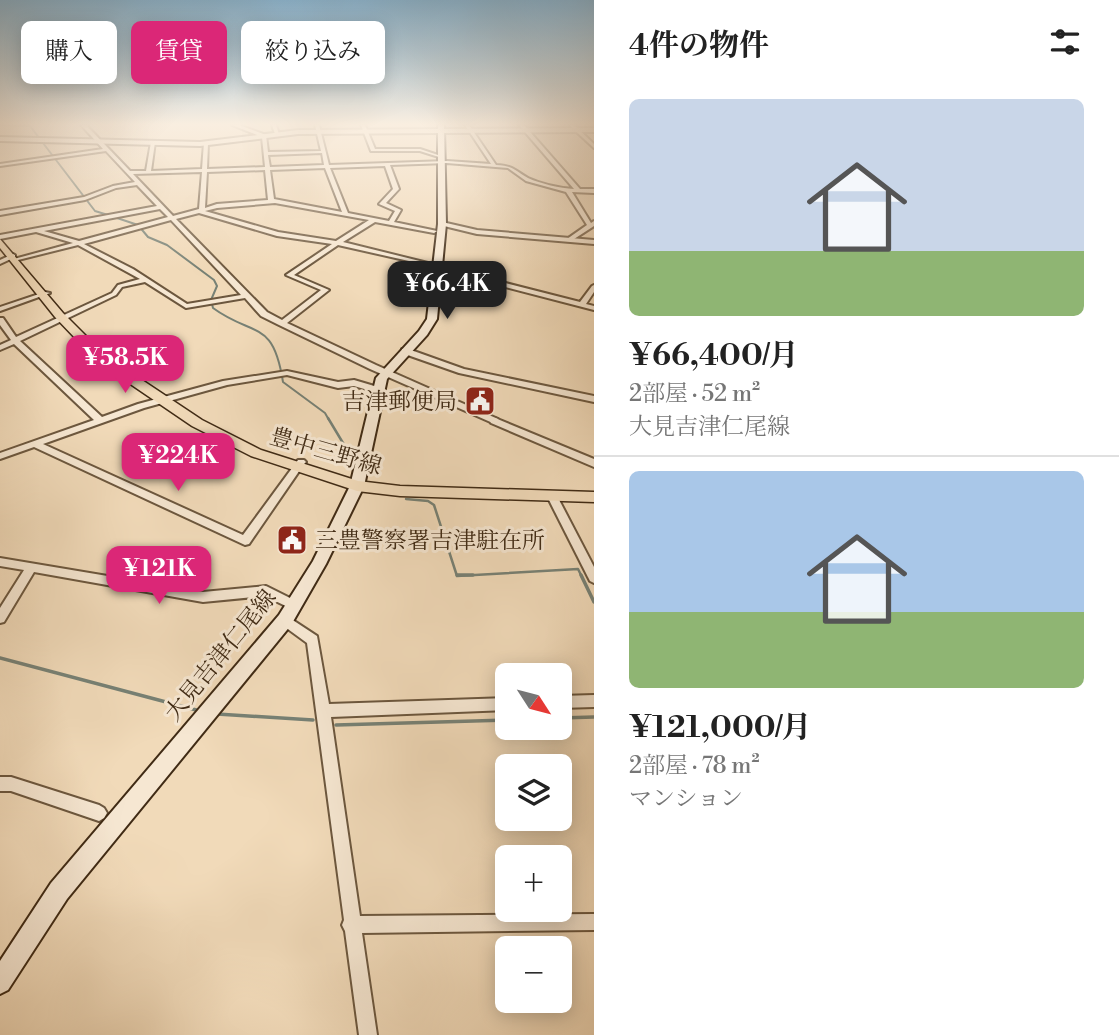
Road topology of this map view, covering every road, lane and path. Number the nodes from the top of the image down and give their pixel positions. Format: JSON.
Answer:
{"nodes":[{"id":1,"x":128,"y":173,"type":"edge"},
{"id":2,"x":205,"y":173,"type":"edge"},
{"id":3,"x":267,"y":173,"type":"edge"},
{"id":4,"x":330,"y":173,"type":"edge"},
{"id":5,"x":390,"y":173,"type":"edge"},
{"id":6,"x":441,"y":173,"type":"edge"},
{"id":7,"x":517,"y":173,"type":"edge"},
{"id":8,"x":563,"y":173,"type":"edge"},
{"id":9,"x":139,"y":183,"type":"junction"},
{"id":10,"x":568,"y":190,"type":"junction"},
{"id":11,"x":579,"y":191,"type":"junction"},
{"id":12,"x":594,"y":191,"type":"edge"},
{"id":13,"x":271,"y":201,"type":"junction"},
{"id":14,"x":160,"y":207,"type":"junction"},
{"id":15,"x":200,"y":210,"type":"junction"},
{"id":16,"x":0,"y":213,"type":"edge"},
{"id":17,"x":346,"y":215,"type":"junction"},
{"id":18,"x":172,"y":219,"type":"junction"},
{"id":19,"x":373,"y":220,"type":"junction"},
{"id":20,"x":390,"y":223,"type":"junction"},
{"id":21,"x":592,"y":225,"type":"edge"},
{"id":22,"x":438,"y":227,"type":"junction"},
{"id":23,"x":35,"y":230,"type":"junction"},
{"id":24,"x":0,"y":239,"type":"edge"},
{"id":25,"x":569,"y":240,"type":"junction"},
{"id":26,"x":594,"y":242,"type":"edge"},
{"id":27,"x":335,"y":243,"type":"junction"},
{"id":28,"x":79,"y":244,"type":"junction"},
{"id":29,"x":10,"y":259,"type":"edge"},
{"id":30,"x":438,"y":267,"type":"junction"},
{"id":31,"x":436,"y":279,"type":"junction"},
{"id":32,"x":144,"y":280,"type":"junction"},
{"id":33,"x":594,"y":286,"type":"edge"},
{"id":34,"x":45,"y":294,"type":"junction"},
{"id":35,"x":245,"y":296,"type":"junction"},
{"id":36,"x":582,"y":305,"type":"junction"},
{"id":37,"x":594,"y":308,"type":"edge"},
{"id":38,"x":0,"y":309,"type":"edge"},
{"id":39,"x":63,"y":319,"type":"junction"},
{"id":40,"x":0,"y":320,"type":"edge"},
{"id":41,"x":282,"y":323,"type":"junction"},
{"id":42,"x":16,"y":342,"type":"junction"},
{"id":43,"x":0,"y":348,"type":"edge"},
{"id":44,"x":405,"y":351,"type":"junction"},
{"id":45,"x":385,"y":373,"type":"junction"},
{"id":46,"x":378,"y":390,"type":"junction"},
{"id":47,"x":594,"y":399,"type":"edge"},
{"id":48,"x":161,"y":400,"type":"junction"},
{"id":49,"x":100,"y":420,"type":"junction"},
{"id":50,"x":495,"y":421,"type":"joint"},
{"id":51,"x":0,"y":444,"type":"edge"},
{"id":52,"x":35,"y":444,"type":"junction"},
{"id":53,"x":4,"y":455,"type":"edge"},
{"id":54,"x":594,"y":463,"type":"edge"},
{"id":55,"x":299,"y":465,"type":"junction"},
{"id":56,"x":358,"y":486,"type":"junction"},
{"id":57,"x":552,"y":496,"type":"junction"},
{"id":58,"x":594,"y":497,"type":"edge"},
{"id":59,"x":0,"y":562,"type":"edge"},
{"id":60,"x":31,"y":568,"type":"junction"},
{"id":61,"x":594,"y":578,"type":"edge"},
{"id":62,"x":294,"y":606,"type":"junction"},
{"id":63,"x":0,"y":618,"type":"edge"},
{"id":64,"x":285,"y":620,"type":"junction"},
{"id":65,"x":594,"y":701,"type":"edge"},
{"id":66,"x":572,"y":702,"type":"edge"},
{"id":67,"x":495,"y":704,"type":"edge"},
{"id":68,"x":323,"y":710,"type":"junction"},
{"id":69,"x":0,"y":784,"type":"edge"},
{"id":70,"x":99,"y":813,"type":"dead end"},
{"id":71,"x":594,"y":922,"type":"edge"},
{"id":72,"x":350,"y":925,"type":"junction"},
{"id":73,"x":0,"y":982,"type":"edge"},
{"id":74,"x":368,"y":1035,"type":"edge"}],
"edges":[{"from":1,"to":9,"type":"street"},
{"from":2,"to":15,"type":"street"},
{"from":3,"to":13,"type":"street"},
{"from":4,"to":17,"type":"street"},
{"from":5,"to":20,"type":"street"},
{"from":6,"to":22,"type":"main road","name":"大見吉津仁尾線"},
{"from":7,"to":10,"type":"street"},
{"from":8,"to":11,"type":"street"},
{"from":9,"to":14,"type":"street"},
{"from":9,"to":16,"type":"street"},
{"from":10,"to":11,"type":"street"},
{"from":10,"to":21,"type":"street"},
{"from":11,"to":12,"type":"street"},
{"from":13,"to":15,"type":"street"},
{"from":13,"to":17,"type":"street"},
{"from":14,"to":18,"type":"street"},
{"from":14,"to":23,"type":"street"},
{"from":15,"to":18,"type":"street"},
{"from":15,"to":27,"type":"street"},
{"from":17,"to":19,"type":"street"},
{"from":18,"to":28,"type":"street"},
{"from":18,"to":35,"type":"street"},
{"from":19,"to":20,"type":"street"},
{"from":19,"to":27,"type":"street"},
{"from":20,"to":22,"type":"street"},
{"from":21,"to":25,"type":"street"},
{"from":22,"to":25,"type":"street"},
{"from":22,"to":30,"type":"main road","name":"大見吉津仁尾線"},
{"from":23,"to":24,"type":"street"},
{"from":23,"to":28,"type":"street"},
{"from":24,"to":29,"type":"main road","name":"豊中三野線"},
{"from":25,"to":26,"type":"street"},
{"from":27,"to":30,"type":"street"},
{"from":27,"to":41,"type":"street"},
{"from":28,"to":29,"type":"street"},
{"from":28,"to":32,"type":"street"},
{"from":29,"to":34,"type":"main road","name":"豊中三野線"},
{"from":30,"to":31,"type":"main road","name":"大見吉津仁尾線"},
{"from":31,"to":36,"type":"street"},
{"from":31,"to":44,"type":"main road","name":"大見吉津仁尾線"},
{"from":32,"to":35,"type":"street"},
{"from":32,"to":39,"type":"street"},
{"from":33,"to":36,"type":"street"},
{"from":34,"to":38,"type":"street"},
{"from":34,"to":39,"type":"main road","name":"豊中三野線"},
{"from":35,"to":41,"type":"street"},
{"from":36,"to":37,"type":"street"},
{"from":39,"to":42,"type":"street"},
{"from":39,"to":48,"type":"main road","name":"豊中三野線"},
{"from":40,"to":42,"type":"street"},
{"from":41,"to":45,"type":"street"},
{"from":42,"to":43,"type":"street"},
{"from":42,"to":49,"type":"street"},
{"from":44,"to":45,"type":"main road","name":"大見吉津仁尾線"},
{"from":44,"to":47,"type":"street"},
{"from":45,"to":46,"type":"main road","name":"大見吉津仁尾線"},
{"from":45,"to":50,"type":"street"},
{"from":46,"to":48,"type":"street"},
{"from":46,"to":56,"type":"main road","name":"大見吉津仁尾線"},
{"from":48,"to":49,"type":"street"},
{"from":48,"to":55,"type":"main road","name":"豊中三野線"},
{"from":49,"to":52,"type":"street"},
{"from":50,"to":54,"type":"street"},
{"from":51,"to":53,"type":"street"},
{"from":52,"to":53,"type":"street"},
{"from":52,"to":55,"type":"street"},
{"from":55,"to":56,"type":"main road","name":"豊中三野線"},
{"from":56,"to":57,"type":"main road","name":"豊中三野線"},
{"from":56,"to":62,"type":"main road","name":"大見吉津仁尾線"},
{"from":57,"to":58,"type":"main road","name":"豊中三野線"},
{"from":57,"to":61,"type":"street"},
{"from":59,"to":60,"type":"street"},
{"from":60,"to":62,"type":"street"},
{"from":60,"to":63,"type":"street"},
{"from":62,"to":64,"type":"main road","name":"大見吉津仁尾線"},
{"from":64,"to":68,"type":"street"},
{"from":64,"to":73,"type":"main road","name":"大見吉津仁尾線"},
{"from":65,"to":66,"type":"street"},
{"from":67,"to":68,"type":"street"},
{"from":68,"to":72,"type":"street"},
{"from":69,"to":70,"type":"street"},
{"from":71,"to":72,"type":"street"},
{"from":72,"to":74,"type":"street"}]}
